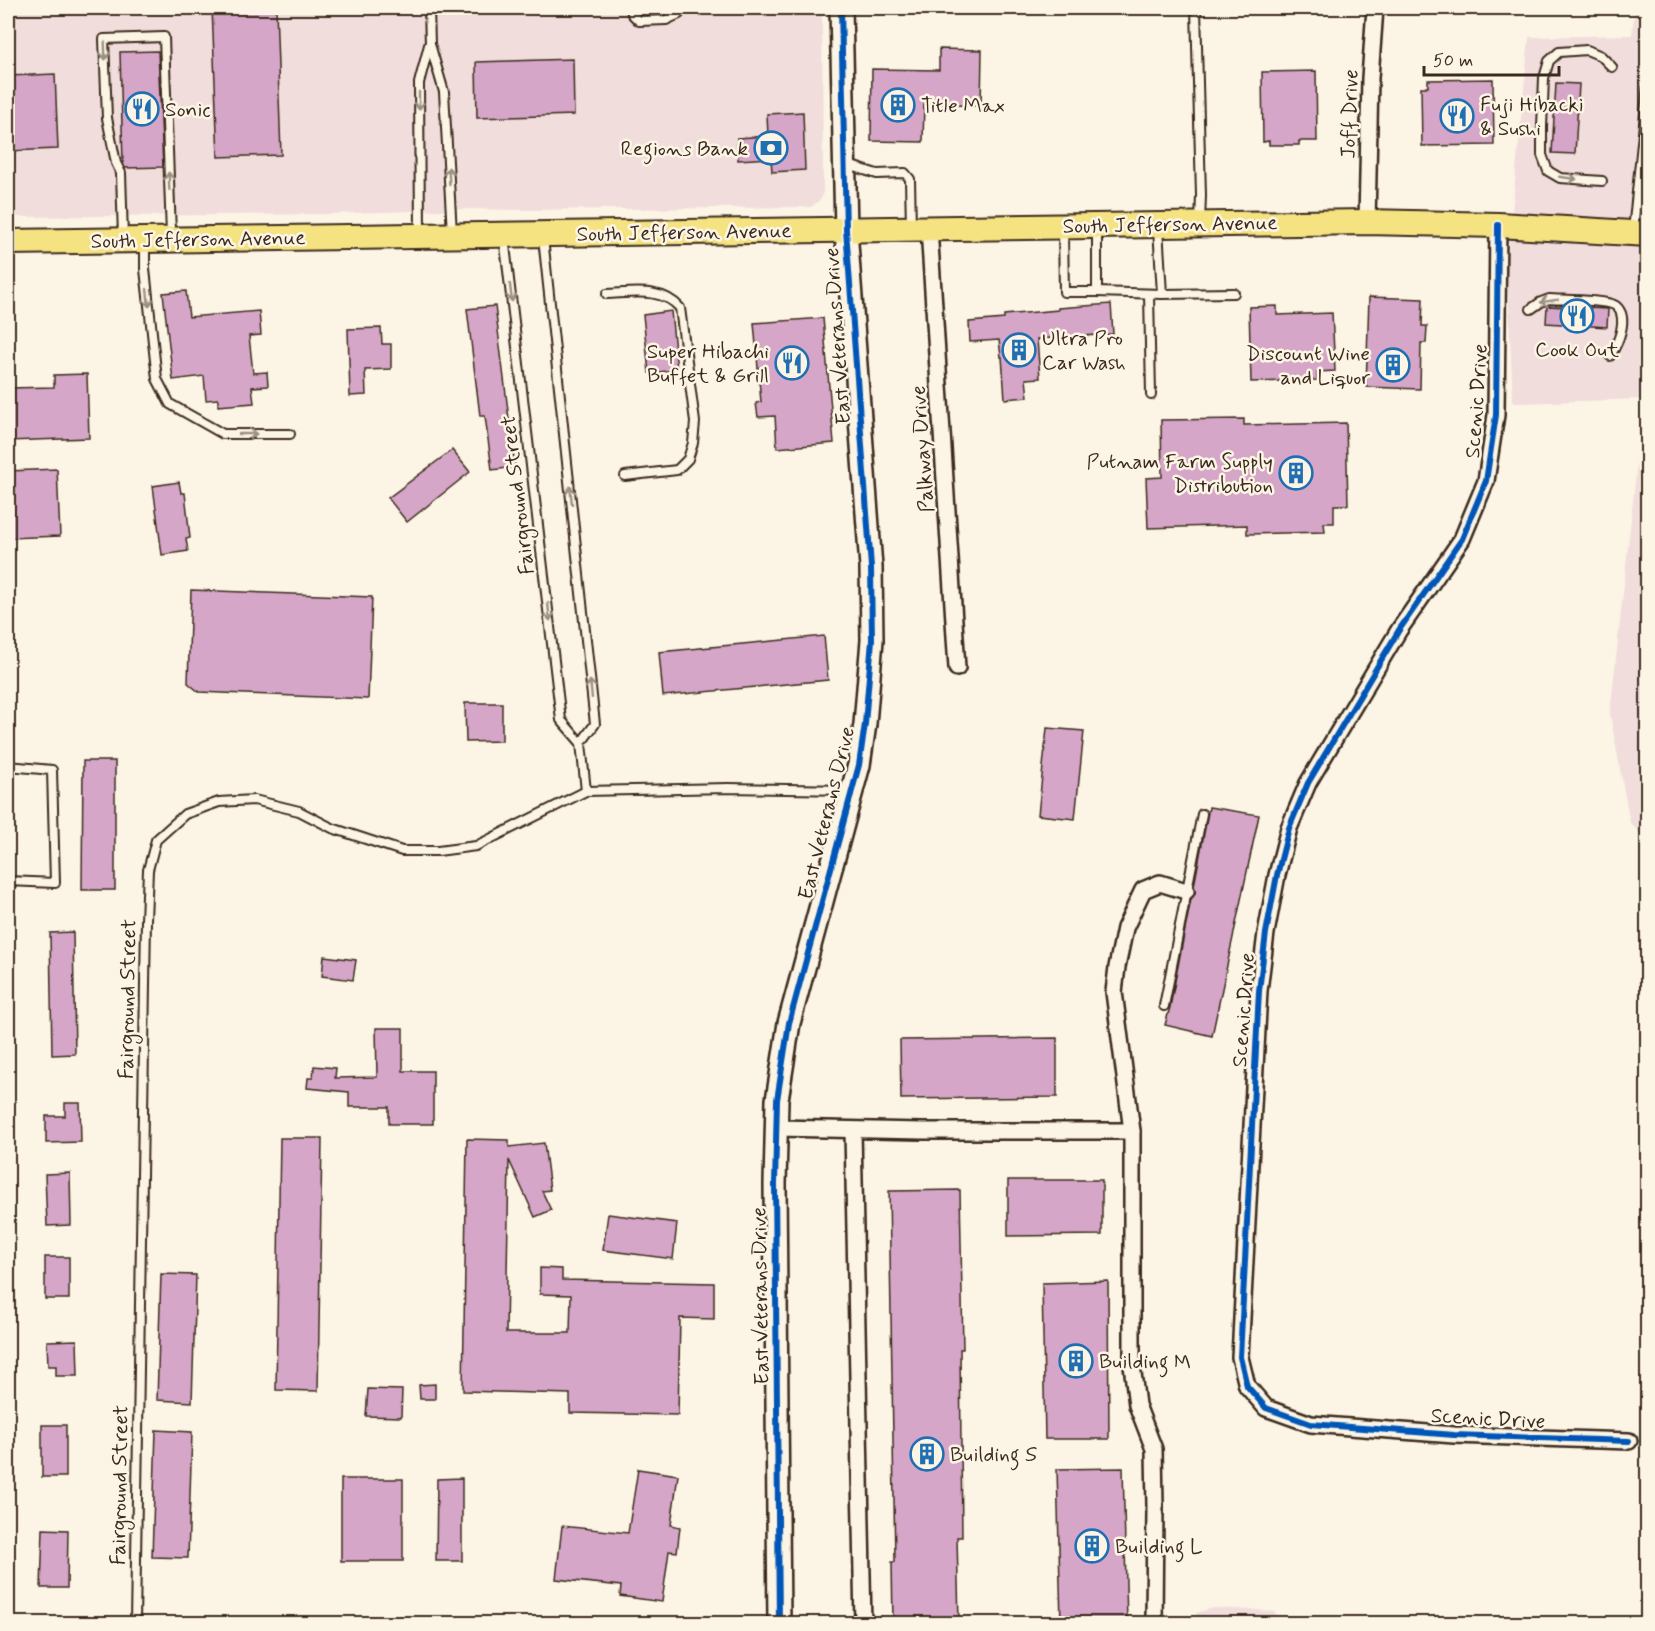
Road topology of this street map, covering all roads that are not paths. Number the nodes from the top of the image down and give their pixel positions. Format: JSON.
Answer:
{"nodes":[{"id":1,"x":429,"y":8,"type":"edge"},
{"id":2,"x":631,"y":8,"type":"edge"},
{"id":3,"x":679,"y":8,"type":"edge"},
{"id":4,"x":841,"y":8,"type":"edge"},
{"id":5,"x":1196,"y":8,"type":"edge"},
{"id":6,"x":1375,"y":8,"type":"edge"},
{"id":7,"x":430,"y":44,"type":"junction"},
{"id":8,"x":1612,"y":67,"type":"dead end"},
{"id":9,"x":1647,"y":84,"type":"edge"},
{"id":10,"x":845,"y":163,"type":"junction"},
{"id":11,"x":1602,"y":181,"type":"dead end"},
{"id":12,"x":1366,"y":222,"type":"junction"},
{"id":13,"x":1200,"y":224,"type":"junction"},
{"id":14,"x":1158,"y":225,"type":"junction"},
{"id":15,"x":1498,"y":225,"type":"junction"},
{"id":16,"x":1063,"y":226,"type":"junction"},
{"id":17,"x":1097,"y":226,"type":"junction"},
{"id":18,"x":920,"y":228,"type":"junction"},
{"id":19,"x":846,"y":230,"type":"junction"},
{"id":20,"x":1640,"y":233,"type":"edge"},
{"id":21,"x":452,"y":235,"type":"junction"},
{"id":22,"x":504,"y":235,"type":"junction"},
{"id":23,"x":543,"y":235,"type":"junction"},
{"id":24,"x":420,"y":236,"type":"junction"},
{"id":25,"x":134,"y":240,"type":"junction"},
{"id":26,"x":171,"y":240,"type":"junction"},
{"id":27,"x":8,"y":242,"type":"edge"},
{"id":28,"x":1097,"y":292,"type":"junction"},
{"id":29,"x":1234,"y":293,"type":"dead end"},
{"id":30,"x":607,"y":294,"type":"dead end"},
{"id":31,"x":1149,"y":294,"type":"junction"},
{"id":32,"x":1162,"y":294,"type":"junction"},
{"id":33,"x":1531,"y":309,"type":"dead end"},
{"id":34,"x":1610,"y":356,"type":"dead end"},
{"id":35,"x":1151,"y":395,"type":"dead end"},
{"id":36,"x":290,"y":434,"type":"dead end"},
{"id":37,"x":625,"y":476,"type":"dead end"},
{"id":38,"x":957,"y":668,"type":"dead end"},
{"id":39,"x":581,"y":743,"type":"junction"},
{"id":40,"x":8,"y":766,"type":"edge"},
{"id":41,"x":852,"y":790,"type":"junction"},
{"id":42,"x":586,"y":791,"type":"junction"},
{"id":43,"x":1202,"y":814,"type":"dead end"},
{"id":44,"x":8,"y":880,"type":"edge"},
{"id":45,"x":1186,"y":891,"type":"junction"},
{"id":46,"x":1164,"y":1006,"type":"dead end"},
{"id":47,"x":777,"y":1128,"type":"junction"},
{"id":48,"x":853,"y":1131,"type":"junction"},
{"id":49,"x":1132,"y":1131,"type":"junction"},
{"id":50,"x":1629,"y":1441,"type":"dead end"},
{"id":51,"x":135,"y":1623,"type":"edge"},
{"id":52,"x":779,"y":1623,"type":"edge"},
{"id":53,"x":863,"y":1623,"type":"edge"},
{"id":54,"x":1154,"y":1623,"type":"edge"}],
"edges":[{"from":1,"to":7,"type":"lane"},
{"from":2,"to":3,"type":"lane"},
{"from":4,"to":10,"type":"street","name":"East Veterans Drive"},
{"from":5,"to":13,"type":"lane"},
{"from":6,"to":12,"type":"street","name":"Joff Drive"},
{"from":21,"to":7,"type":"lane","one_way":true},
{"from":7,"to":24,"type":"lane","one_way":true},
{"from":8,"to":11,"type":"lane","one_way":true},
{"from":9,"to":20,"type":"lane"},
{"from":10,"to":18,"type":"lane"},
{"from":10,"to":19,"type":"street","name":"East Veterans Drive"},
{"from":12,"to":13,"type":"main road","name":"South Jefferson Avenue"},
{"from":12,"to":15,"type":"main road","name":"South Jefferson Avenue"},
{"from":13,"to":14,"type":"main road","name":"South Jefferson Avenue"},
{"from":14,"to":17,"type":"main road","name":"South Jefferson Avenue"},
{"from":14,"to":32,"type":"lane"},
{"from":15,"to":20,"type":"main road","name":"South Jefferson Avenue"},
{"from":15,"to":50,"type":"street","name":"Scenic Drive"},
{"from":16,"to":17,"type":"main road","name":"South Jefferson Avenue"},
{"from":16,"to":18,"type":"main road","name":"South Jefferson Avenue"},
{"from":16,"to":28,"type":"lane"},
{"from":17,"to":28,"type":"lane"},
{"from":18,"to":19,"type":"main road","name":"South Jefferson Avenue"},
{"from":18,"to":38,"type":"street","name":"Palkway Drive"},
{"from":19,"to":23,"type":"main road","name":"South Jefferson Avenue"},
{"from":19,"to":41,"type":"street","name":"East Veterans Drive"},
{"from":21,"to":22,"type":"main road","name":"South Jefferson Avenue"},
{"from":21,"to":24,"type":"main road","name":"South Jefferson Avenue"},
{"from":22,"to":23,"type":"main road","name":"South Jefferson Avenue"},
{"from":22,"to":39,"type":"lane","name":"Fairground Street","one_way":true},
{"from":39,"to":23,"type":"lane","one_way":true},
{"from":24,"to":26,"type":"main road","name":"South Jefferson Avenue"},
{"from":25,"to":26,"type":"main road","name":"South Jefferson Avenue"},
{"from":26,"to":25,"type":"lane","one_way":true},
{"from":25,"to":27,"type":"main road","name":"South Jefferson Avenue"},
{"from":25,"to":36,"type":"lane","one_way":true},
{"from":28,"to":31,"type":"lane"},
{"from":29,"to":32,"type":"lane"},
{"from":30,"to":37,"type":"lane"},
{"from":31,"to":32,"type":"lane"},
{"from":31,"to":35,"type":"lane"},
{"from":34,"to":33,"type":"lane","one_way":true},
{"from":39,"to":42,"type":"lane"},
{"from":40,"to":44,"type":"lane"},
{"from":41,"to":42,"type":"lane","name":"Fairground Street"},
{"from":41,"to":47,"type":"street","name":"East Veterans Drive"},
{"from":42,"to":51,"type":"lane","name":"Fairground Street"},
{"from":43,"to":45,"type":"lane"},
{"from":45,"to":46,"type":"lane"},
{"from":45,"to":49,"type":"street"},
{"from":47,"to":48,"type":"street"},
{"from":47,"to":52,"type":"street","name":"East Veterans Drive"},
{"from":48,"to":49,"type":"street"},
{"from":48,"to":53,"type":"street"},
{"from":49,"to":54,"type":"street"}]}
